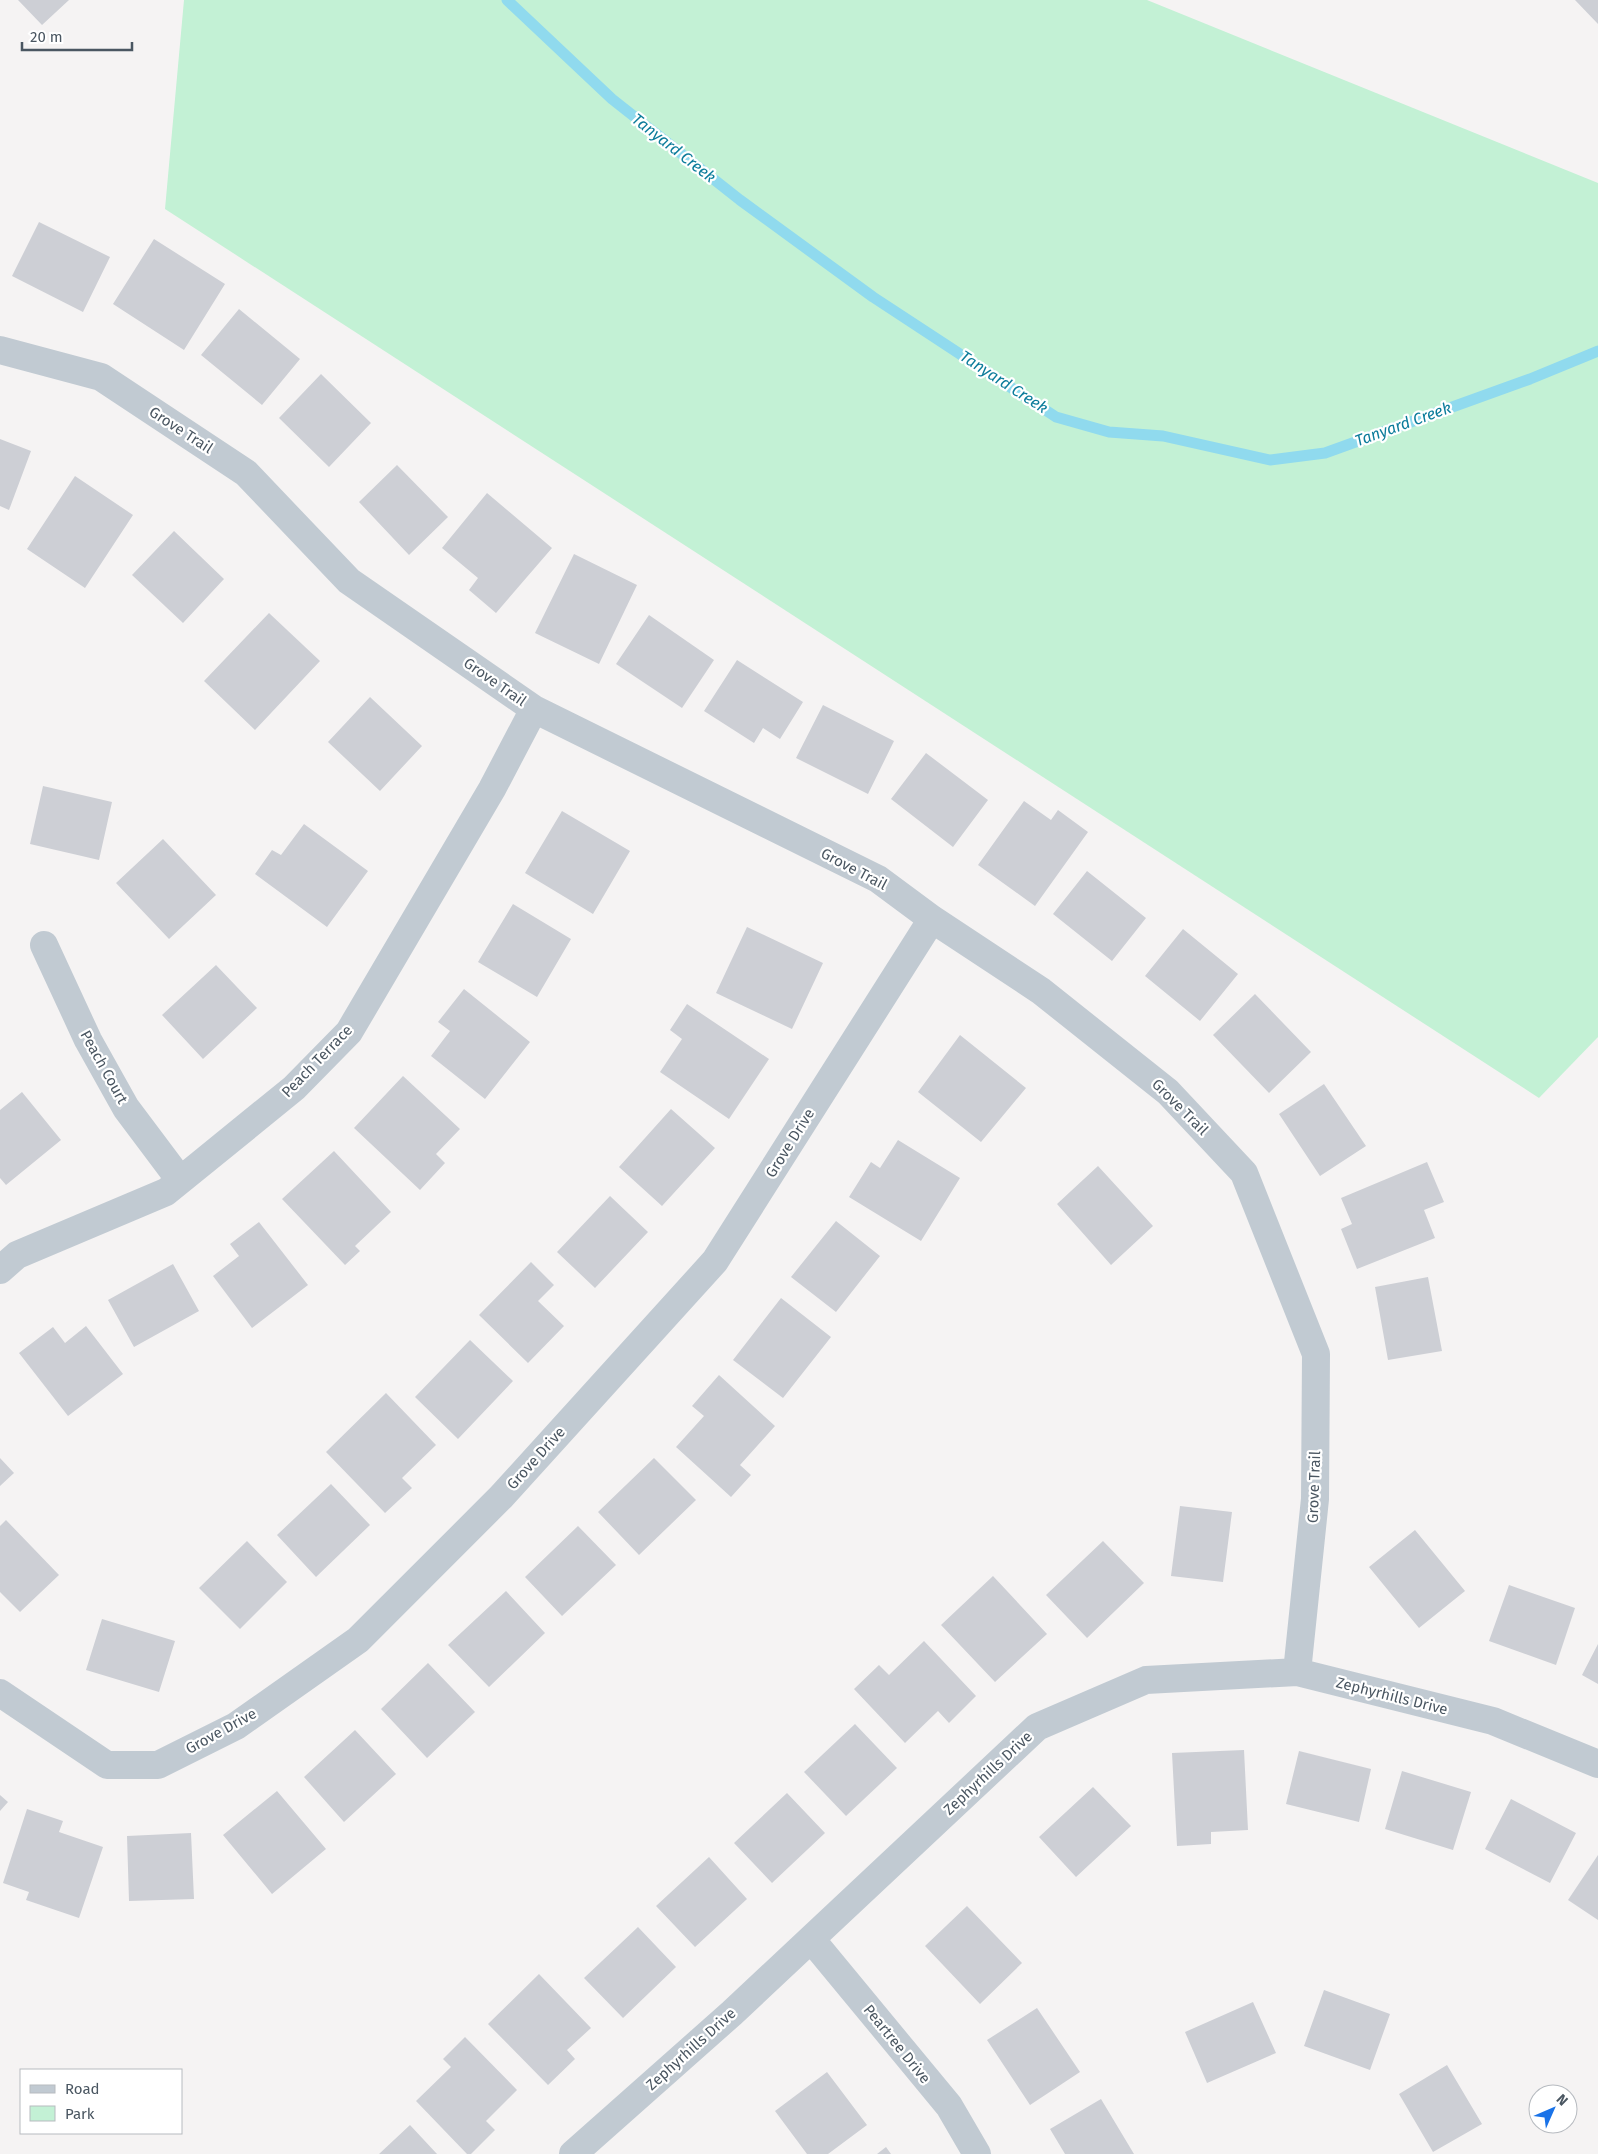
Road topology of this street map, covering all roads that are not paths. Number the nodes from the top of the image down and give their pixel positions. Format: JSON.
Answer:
{"nodes":[{"id":1,"x":0,"y":350,"type":"edge"},
{"id":2,"x":534,"y":709,"type":"junction"},
{"id":3,"x":932,"y":919,"type":"junction"},
{"id":4,"x":44,"y":945,"type":"dead end"},
{"id":5,"x":180,"y":1180,"type":"junction"},
{"id":6,"x":0,"y":1270,"type":"edge"},
{"id":7,"x":1297,"y":1672,"type":"junction"},
{"id":8,"x":0,"y":1693,"type":"edge"},
{"id":9,"x":1598,"y":1764,"type":"edge"},
{"id":10,"x":811,"y":1939,"type":"junction"},
{"id":11,"x":573,"y":2154,"type":"edge"},
{"id":12,"x":977,"y":2154,"type":"edge"}],
"edges":[{"from":1,"to":2,"type":"street","name":"Grove Trail"},
{"from":2,"to":3,"type":"street","name":"Grove Trail"},
{"from":2,"to":5,"type":"street","name":"Peach Terrace"},
{"from":3,"to":7,"type":"street","name":"Grove Trail"},
{"from":3,"to":8,"type":"street","name":"Grove Drive"},
{"from":4,"to":5,"type":"street","name":"Peach Court"},
{"from":5,"to":6,"type":"street","name":"Peach Terrace"},
{"from":7,"to":9,"type":"street","name":"Zephyrhills Drive"},
{"from":7,"to":10,"type":"street","name":"Zephyrhills Drive"},
{"from":10,"to":11,"type":"street","name":"Zephyrhills Drive"},
{"from":10,"to":12,"type":"street","name":"Peartree Drive"}]}
